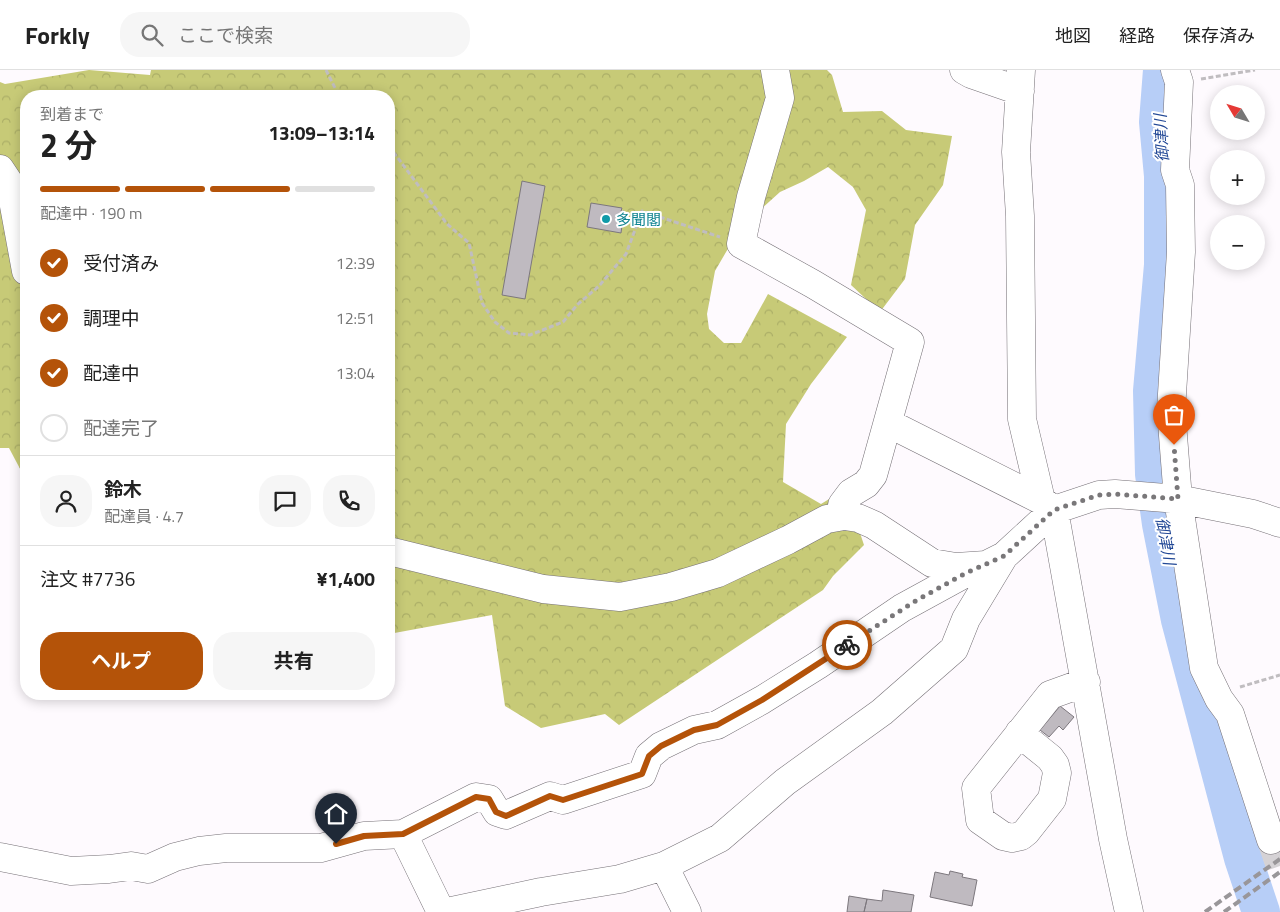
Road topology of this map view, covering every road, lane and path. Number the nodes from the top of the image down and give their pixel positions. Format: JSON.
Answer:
{"nodes":[{"id":1,"x":326,"y":70,"type":"edge"},
{"id":2,"x":775,"y":70,"type":"edge"},
{"id":3,"x":964,"y":70,"type":"edge"},
{"id":4,"x":1255,"y":70,"type":"edge"},
{"id":5,"x":1177,"y":76,"type":"edge"},
{"id":6,"x":1020,"y":80,"type":"edge"},
{"id":7,"x":336,"y":90,"type":"edge"},
{"id":8,"x":395,"y":154,"type":"edge"},
{"id":9,"x":0,"y":169,"type":"edge"},
{"id":10,"x":20,"y":239,"type":"edge"},
{"id":11,"x":741,"y":244,"type":"junction"},
{"id":12,"x":888,"y":424,"type":"junction"},
{"id":13,"x":1173,"y":499,"type":"junction"},
{"id":14,"x":1048,"y":505,"type":"junction"},
{"id":15,"x":844,"y":516,"type":"junction"},
{"id":16,"x":1280,"y":523,"type":"edge"},
{"id":17,"x":395,"y":552,"type":"edge"},
{"id":18,"x":995,"y":561,"type":"junction"},
{"id":19,"x":1280,"y":675,"type":"edge"},
{"id":20,"x":1086,"y":682,"type":"junction"},
{"id":21,"x":1219,"y":699,"type":"junction"},
{"id":22,"x":1019,"y":734,"type":"dead end"},
{"id":23,"x":403,"y":834,"type":"junction"},
{"id":24,"x":1271,"y":840,"type":"tunnel mouth"},
{"id":25,"x":0,"y":857,"type":"edge"},
{"id":26,"x":664,"y":866,"type":"junction"},
{"id":27,"x":441,"y":912,"type":"edge"},
{"id":28,"x":447,"y":912,"type":"edge"},
{"id":29,"x":687,"y":912,"type":"edge"},
{"id":30,"x":1129,"y":912,"type":"edge"}],
"edges":[{"from":1,"to":7,"type":"path"},
{"from":2,"to":11,"type":"street"},
{"from":3,"to":6,"type":"street"},
{"from":4,"to":5,"type":"path"},
{"from":5,"to":13,"type":"street"},
{"from":6,"to":14,"type":"street"},
{"from":8,"to":11,"type":"path"},
{"from":9,"to":10,"type":"street"},
{"from":11,"to":12,"type":"street"},
{"from":12,"to":14,"type":"street"},
{"from":12,"to":15,"type":"street"},
{"from":13,"to":14,"type":"street"},
{"from":13,"to":16,"type":"street"},
{"from":13,"to":21,"type":"street"},
{"from":14,"to":18,"type":"street"},
{"from":14,"to":20,"type":"street"},
{"from":15,"to":17,"type":"street"},
{"from":15,"to":18,"type":"street"},
{"from":18,"to":23,"type":"street"},
{"from":18,"to":26,"type":"street"},
{"from":19,"to":21,"type":"path"},
{"from":20,"to":22,"type":"street"},
{"from":20,"to":30,"type":"street"},
{"from":21,"to":24,"type":"street"},
{"from":23,"to":25,"type":"street"},
{"from":23,"to":27,"type":"street"},
{"from":26,"to":28,"type":"street"},
{"from":26,"to":29,"type":"street"}]}
